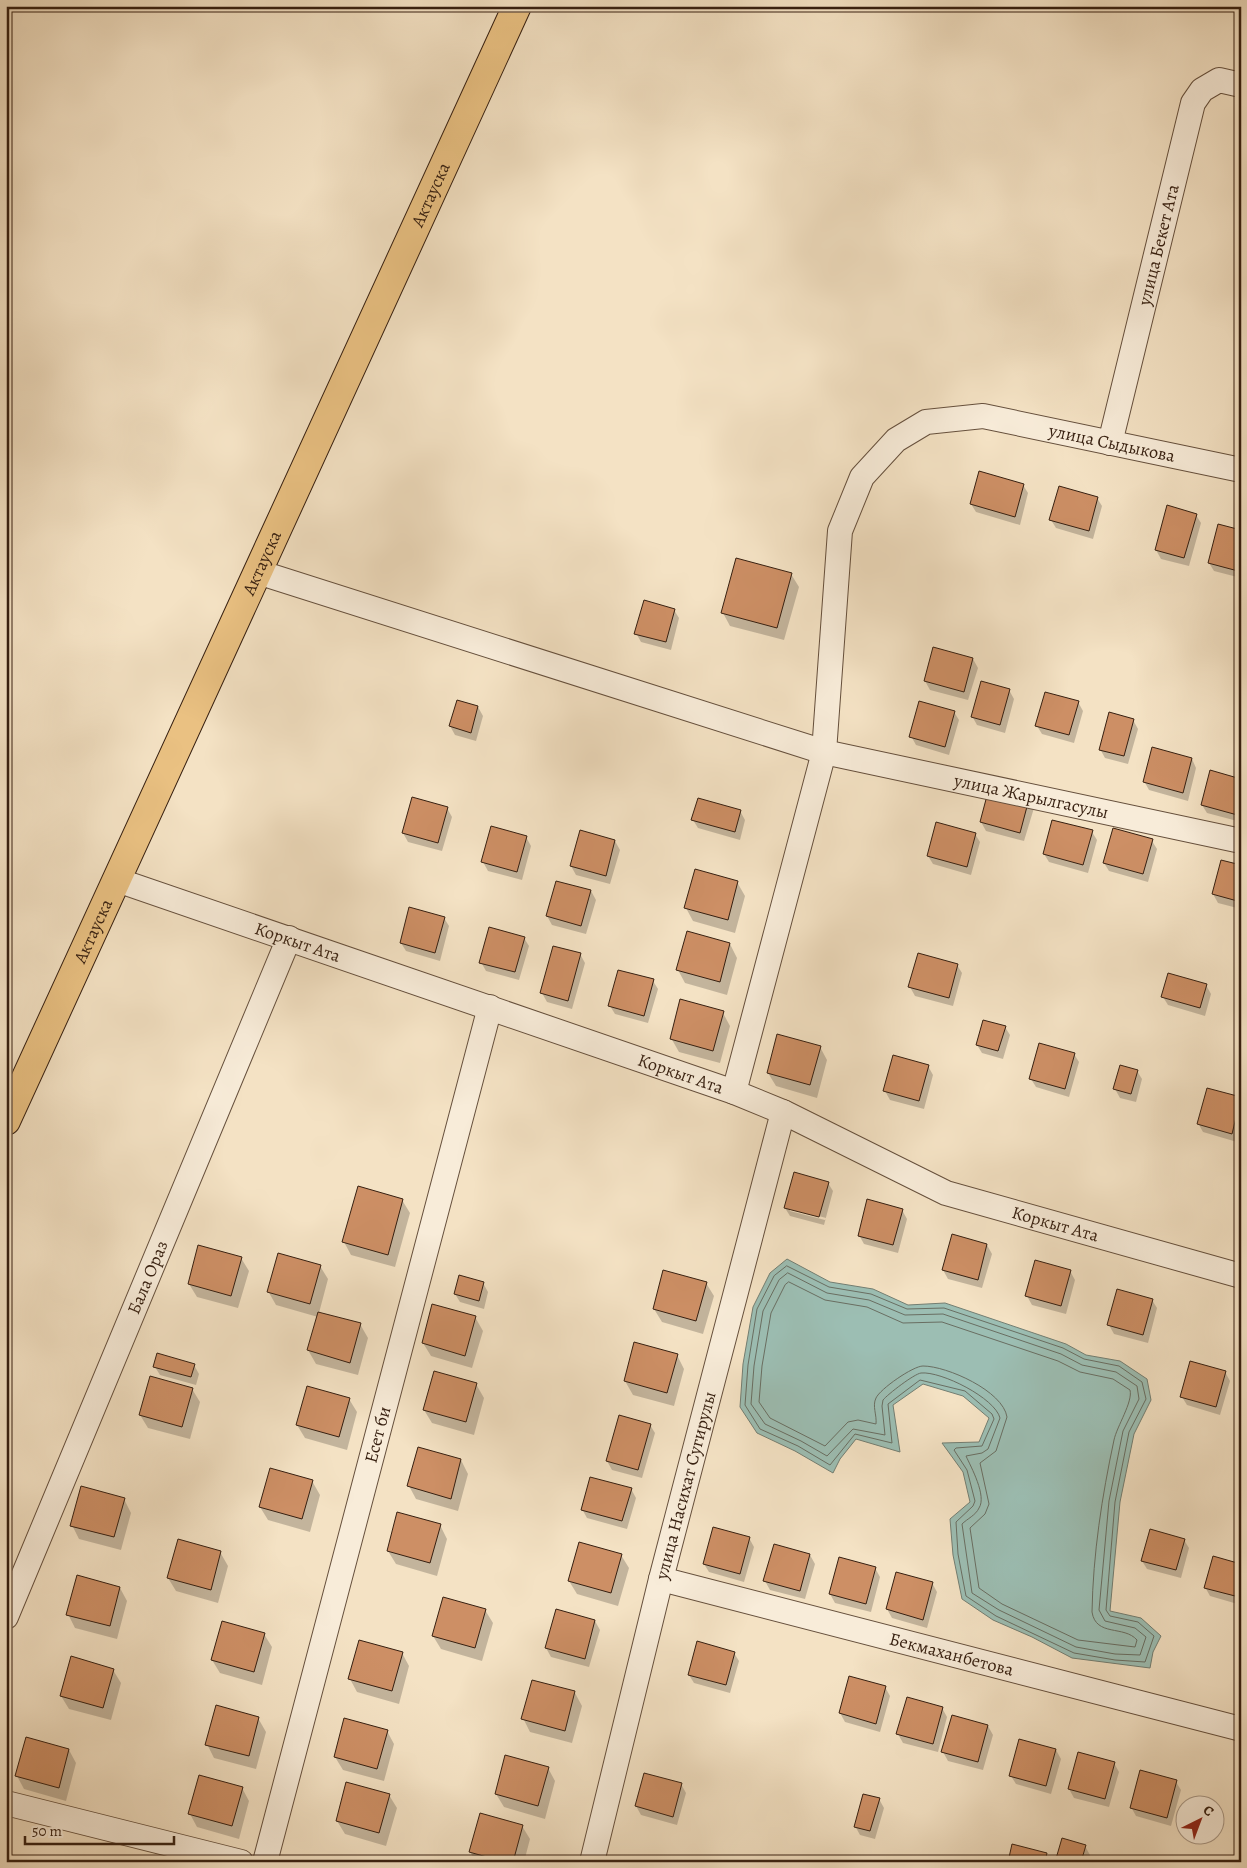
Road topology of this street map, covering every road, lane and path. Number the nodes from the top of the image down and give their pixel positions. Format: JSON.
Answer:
{"nodes":[{"id":1,"x":517,"y":6,"type":"edge"},
{"id":2,"x":1241,"y":85,"type":"edge"},
{"id":3,"x":1110,"y":443,"type":"junction"},
{"id":4,"x":1241,"y":470,"type":"edge"},
{"id":5,"x":258,"y":572,"type":"junction"},
{"id":6,"x":824,"y":752,"type":"junction"},
{"id":7,"x":1241,"y":841,"type":"edge"},
{"id":8,"x":117,"y":880,"type":"junction"},
{"id":9,"x":289,"y":938,"type":"junction"},
{"id":10,"x":490,"y":1007,"type":"junction"},
{"id":11,"x":734,"y":1092,"type":"junction"},
{"id":12,"x":783,"y":1112,"type":"junction"},
{"id":13,"x":6,"y":1121,"type":"edge"},
{"id":14,"x":1241,"y":1276,"type":"edge"},
{"id":15,"x":661,"y":1579,"type":"junction"},
{"id":16,"x":6,"y":1617,"type":"edge"},
{"id":17,"x":1241,"y":1729,"type":"edge"},
{"id":18,"x":6,"y":1803,"type":"edge"},
{"id":19,"x":241,"y":1862,"type":"edge"},
{"id":20,"x":265,"y":1862,"type":"edge"},
{"id":21,"x":592,"y":1862,"type":"edge"}],
"edges":[{"from":1,"to":5,"type":"main road","name":"Актауска"},
{"from":2,"to":3,"type":"street","name":"улица Бекет Ата"},
{"from":3,"to":4,"type":"street","name":"улица Сыдыкова"},
{"from":3,"to":6,"type":"street","name":"улица Сыдыкова"},
{"from":5,"to":6,"type":"street","name":"улица Жарылгасулы"},
{"from":5,"to":8,"type":"main road","name":"Актауска"},
{"from":6,"to":7,"type":"street","name":"улица Жарылгасулы"},
{"from":6,"to":11,"type":"street","name":"улица Сыдыкова"},
{"from":8,"to":9,"type":"street","name":"Коркыт Ата"},
{"from":8,"to":13,"type":"main road","name":"Актауска"},
{"from":9,"to":10,"type":"street","name":"Коркыт Ата"},
{"from":9,"to":16,"type":"street","name":"Бала Ораз"},
{"from":10,"to":11,"type":"street","name":"Коркыт Ата"},
{"from":10,"to":20,"type":"street","name":"Есет би"},
{"from":11,"to":12,"type":"street","name":"Коркыт Ата"},
{"from":12,"to":14,"type":"street","name":"Коркыт Ата"},
{"from":12,"to":15,"type":"street","name":"улица Насихат Сугирулы"},
{"from":15,"to":17,"type":"street","name":"Бекмаханбетова"},
{"from":15,"to":21,"type":"street","name":"улица Насихат Сугирулы"},
{"from":18,"to":19,"type":"street"}]}
